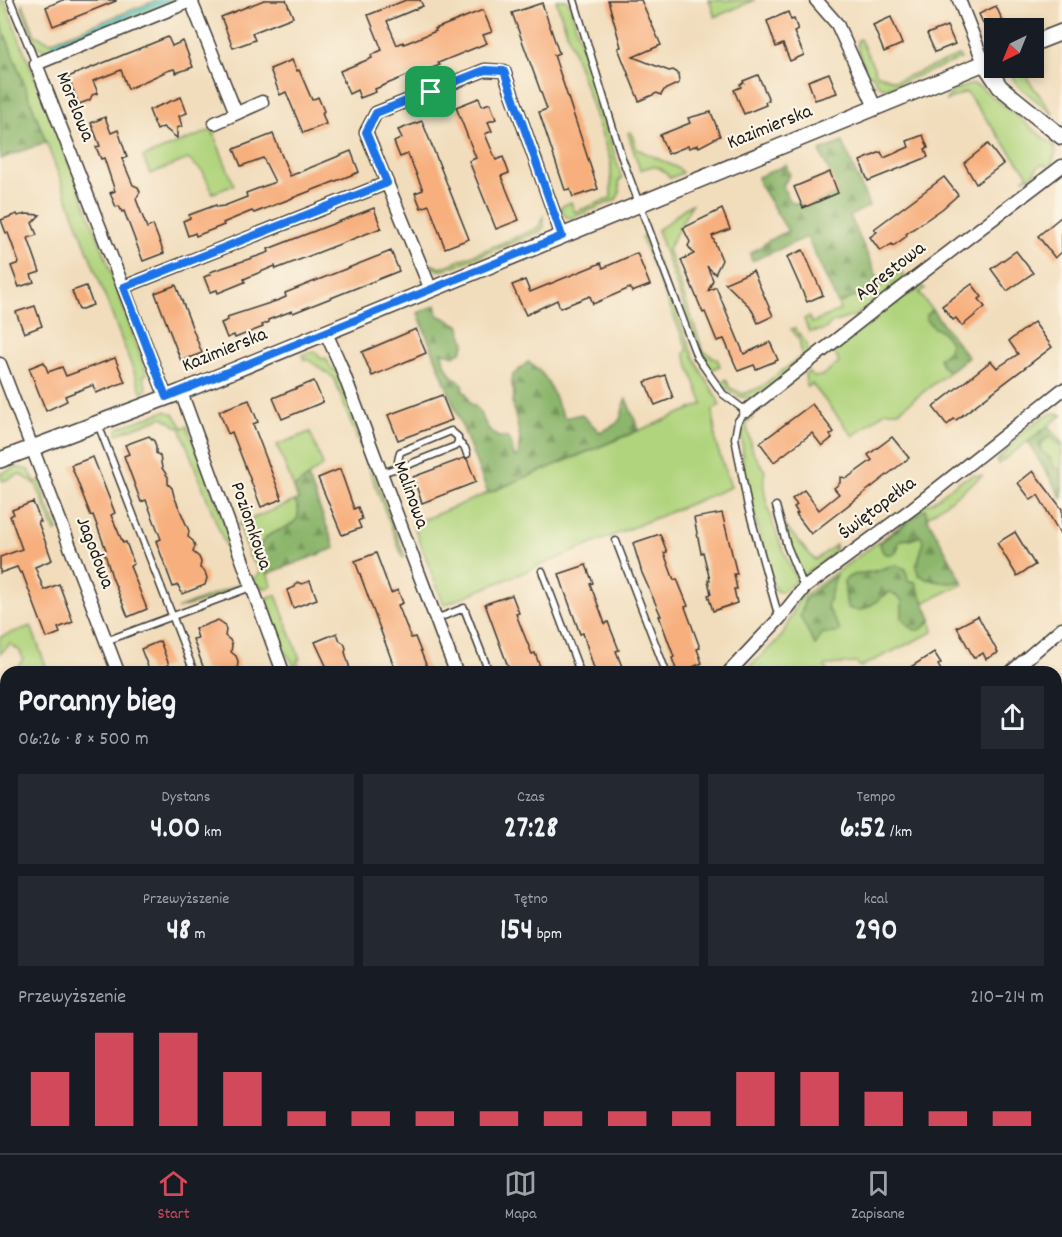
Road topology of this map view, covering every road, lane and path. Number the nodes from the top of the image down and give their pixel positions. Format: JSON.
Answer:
{"nodes":[{"id":1,"x":192,"y":0,"type":"edge"},
{"id":2,"x":574,"y":0,"type":"edge"},
{"id":3,"x":816,"y":0,"type":"edge"},
{"id":4,"x":959,"y":0,"type":"edge"},
{"id":5,"x":12,"y":1,"type":"edge"},
{"id":6,"x":1062,"y":32,"type":"edge"},
{"id":7,"x":1044,"y":39,"type":"edge"},
{"id":8,"x":984,"y":51,"type":"edge"},
{"id":9,"x":984,"y":63,"type":"edge"},
{"id":10,"x":36,"y":64,"type":"junction"},
{"id":11,"x":996,"y":78,"type":"edge"},
{"id":12,"x":262,"y":102,"type":"dead end"},
{"id":13,"x":875,"y":107,"type":"junction"},
{"id":14,"x":236,"y":113,"type":"junction"},
{"id":15,"x":215,"y":123,"type":"dead end"},
{"id":16,"x":1062,"y":137,"type":"edge"},
{"id":17,"x":1062,"y":166,"type":"edge"},
{"id":18,"x":387,"y":183,"type":"junction"},
{"id":19,"x":641,"y":204,"type":"junction"},
{"id":20,"x":562,"y":236,"type":"junction"},
{"id":21,"x":124,"y":287,"type":"junction"},
{"id":22,"x":431,"y":290,"type":"junction"},
{"id":23,"x":326,"y":333,"type":"junction"},
{"id":24,"x":0,"y":364,"type":"edge"},
{"id":25,"x":1062,"y":390,"type":"edge"},
{"id":26,"x":181,"y":392,"type":"junction"},
{"id":27,"x":166,"y":397,"type":"junction"},
{"id":28,"x":747,"y":411,"type":"junction"},
{"id":29,"x":98,"y":423,"type":"junction"},
{"id":30,"x":459,"y":442,"type":"junction"},
{"id":31,"x":33,"y":447,"type":"junction"},
{"id":32,"x":467,"y":454,"type":"dead end"},
{"id":33,"x":0,"y":460,"type":"edge"},
{"id":34,"x":405,"y":466,"type":"junction"},
{"id":35,"x":381,"y":473,"type":"junction"},
{"id":36,"x":776,"y":506,"type":"dead end"},
{"id":37,"x":616,"y":541,"type":"dead end"},
{"id":38,"x":542,"y":571,"type":"dead end"},
{"id":39,"x":251,"y":588,"type":"junction"},
{"id":40,"x":804,"y":588,"type":"junction"},
{"id":41,"x":172,"y":617,"type":"junction"},
{"id":42,"x":435,"y":619,"type":"junction"},
{"id":43,"x":779,"y":619,"type":"junction"},
{"id":44,"x":1062,"y":628,"type":"edge"},
{"id":45,"x":106,"y":641,"type":"junction"},
{"id":46,"x":116,"y":666,"type":"edge"},
{"id":47,"x":192,"y":666,"type":"edge"},
{"id":48,"x":281,"y":666,"type":"edge"},
{"id":49,"x":454,"y":666,"type":"edge"},
{"id":50,"x":487,"y":666,"type":"edge"},
{"id":51,"x":578,"y":666,"type":"edge"},
{"id":52,"x":664,"y":666,"type":"edge"},
{"id":53,"x":735,"y":666,"type":"edge"},
{"id":54,"x":1018,"y":666,"type":"edge"}],
"edges":[{"from":1,"to":10,"type":"street","name":"Morelowa"},
{"from":1,"to":14,"type":"street","name":"Morelowa"},
{"from":2,"to":19,"type":"lane"},
{"from":3,"to":13,"type":"street"},
{"from":4,"to":8,"type":"street"},
{"from":5,"to":10,"type":"lane"},
{"from":6,"to":7,"type":"street"},
{"from":9,"to":13,"type":"street","name":"Kazimierska"},
{"from":10,"to":21,"type":"street","name":"Morelowa"},
{"from":11,"to":16,"type":"street"},
{"from":12,"to":14,"type":"street"},
{"from":13,"to":19,"type":"street","name":"Kazimierska"},
{"from":14,"to":15,"type":"street"},
{"from":17,"to":28,"type":"street","name":"Agrestowa"},
{"from":18,"to":20,"type":"street"},
{"from":18,"to":21,"type":"street"},
{"from":18,"to":22,"type":"street"},
{"from":19,"to":20,"type":"street","name":"Kazimierska"},
{"from":19,"to":28,"type":"lane"},
{"from":20,"to":22,"type":"street","name":"Kazimierska"},
{"from":21,"to":27,"type":"street","name":"Morelowa"},
{"from":22,"to":23,"type":"street","name":"Kazimierska"},
{"from":23,"to":26,"type":"street","name":"Kazimierska"},
{"from":23,"to":35,"type":"street","name":"Malinowa"},
{"from":24,"to":31,"type":"street","name":"Jagodowa"},
{"from":25,"to":40,"type":"street","name":"Świętopełka"},
{"from":26,"to":27,"type":"street","name":"Kazimierska"},
{"from":26,"to":39,"type":"street","name":"Poziomkowa"},
{"from":27,"to":29,"type":"street","name":"Kazimierska"},
{"from":28,"to":43,"type":"lane"},
{"from":29,"to":31,"type":"street","name":"Kazimierska"},
{"from":29,"to":41,"type":"lane"},
{"from":30,"to":32,"type":"lane"},
{"from":30,"to":34,"type":"lane"},
{"from":30,"to":34,"type":"lane"},
{"from":31,"to":33,"type":"street","name":"Kazimierska"},
{"from":31,"to":45,"type":"street","name":"Jagodowa"},
{"from":34,"to":35,"type":"lane"},
{"from":35,"to":42,"type":"street","name":"Malinowa"},
{"from":36,"to":40,"type":"lane"},
{"from":37,"to":52,"type":"lane"},
{"from":38,"to":51,"type":"lane"},
{"from":39,"to":41,"type":"lane"},
{"from":39,"to":48,"type":"street","name":"Poziomkowa"},
{"from":40,"to":43,"type":"street","name":"Świętopełka"},
{"from":41,"to":45,"type":"lane"},
{"from":41,"to":47,"type":"lane"},
{"from":42,"to":49,"type":"street","name":"Malinowa"},
{"from":42,"to":50,"type":"lane"},
{"from":43,"to":53,"type":"street","name":"Świętopełka"},
{"from":44,"to":54,"type":"street"},
{"from":45,"to":46,"type":"street","name":"Jagodowa"}]}
